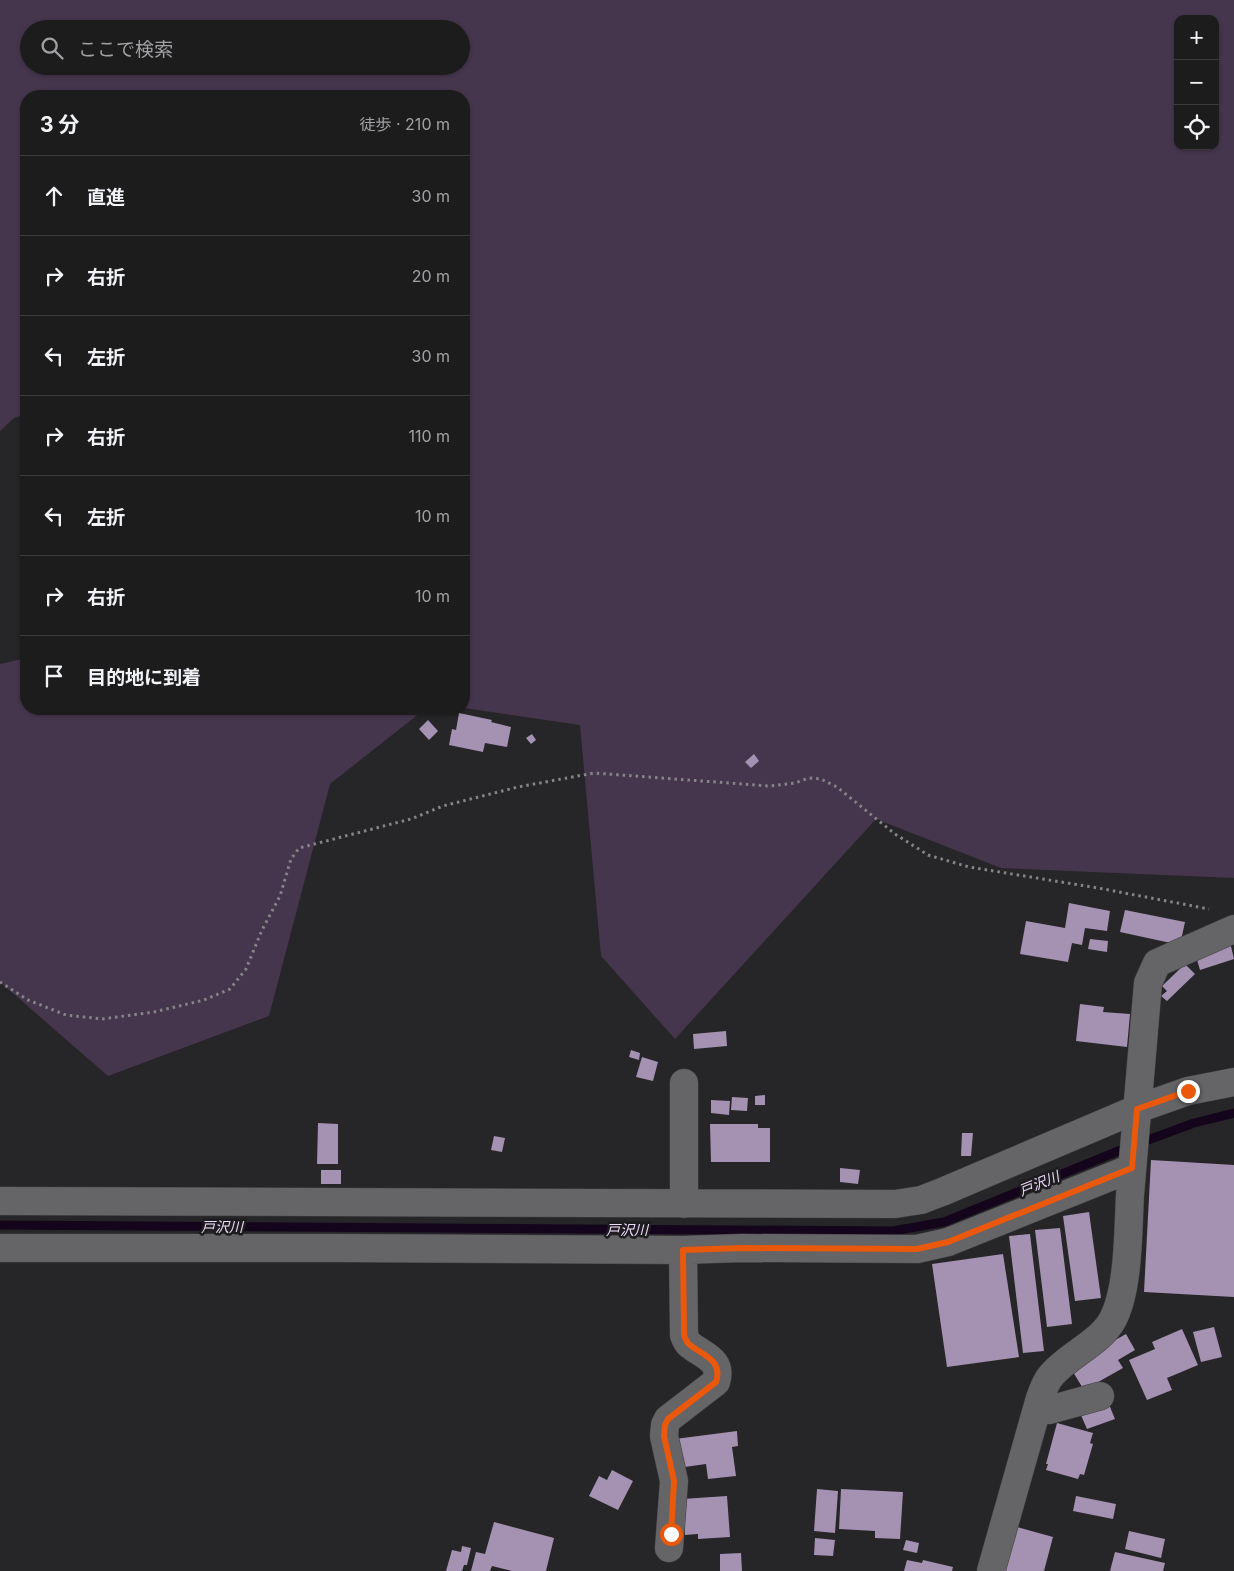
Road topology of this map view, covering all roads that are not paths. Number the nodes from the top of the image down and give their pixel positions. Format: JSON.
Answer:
{"nodes":[{"id":1,"x":1234,"y":929,"type":"edge"},
{"id":2,"x":1234,"y":1082,"type":"edge"},
{"id":3,"x":684,"y":1083,"type":"dead end"},
{"id":4,"x":1136,"y":1117,"type":"junction"},
{"id":5,"x":1133,"y":1165,"type":"junction"},
{"id":6,"x":0,"y":1201,"type":"edge"},
{"id":7,"x":684,"y":1204,"type":"junction"},
{"id":8,"x":0,"y":1248,"type":"edge"},
{"id":9,"x":683,"y":1250,"type":"junction"},
{"id":10,"x":1100,"y":1396,"type":"dead end"},
{"id":11,"x":1037,"y":1410,"type":"junction"},
{"id":12,"x":669,"y":1548,"type":"dead end"},
{"id":13,"x":992,"y":1571,"type":"edge"}],
"edges":[{"from":1,"to":4,"type":"street"},
{"from":2,"to":4,"type":"street"},
{"from":3,"to":7,"type":"street"},
{"from":4,"to":5,"type":"street"},
{"from":4,"to":7,"type":"street"},
{"from":5,"to":9,"type":"street"},
{"from":5,"to":11,"type":"street"},
{"from":6,"to":7,"type":"street"},
{"from":8,"to":9,"type":"street"},
{"from":9,"to":12,"type":"street"},
{"from":10,"to":11,"type":"street"},
{"from":11,"to":13,"type":"street"}]}
